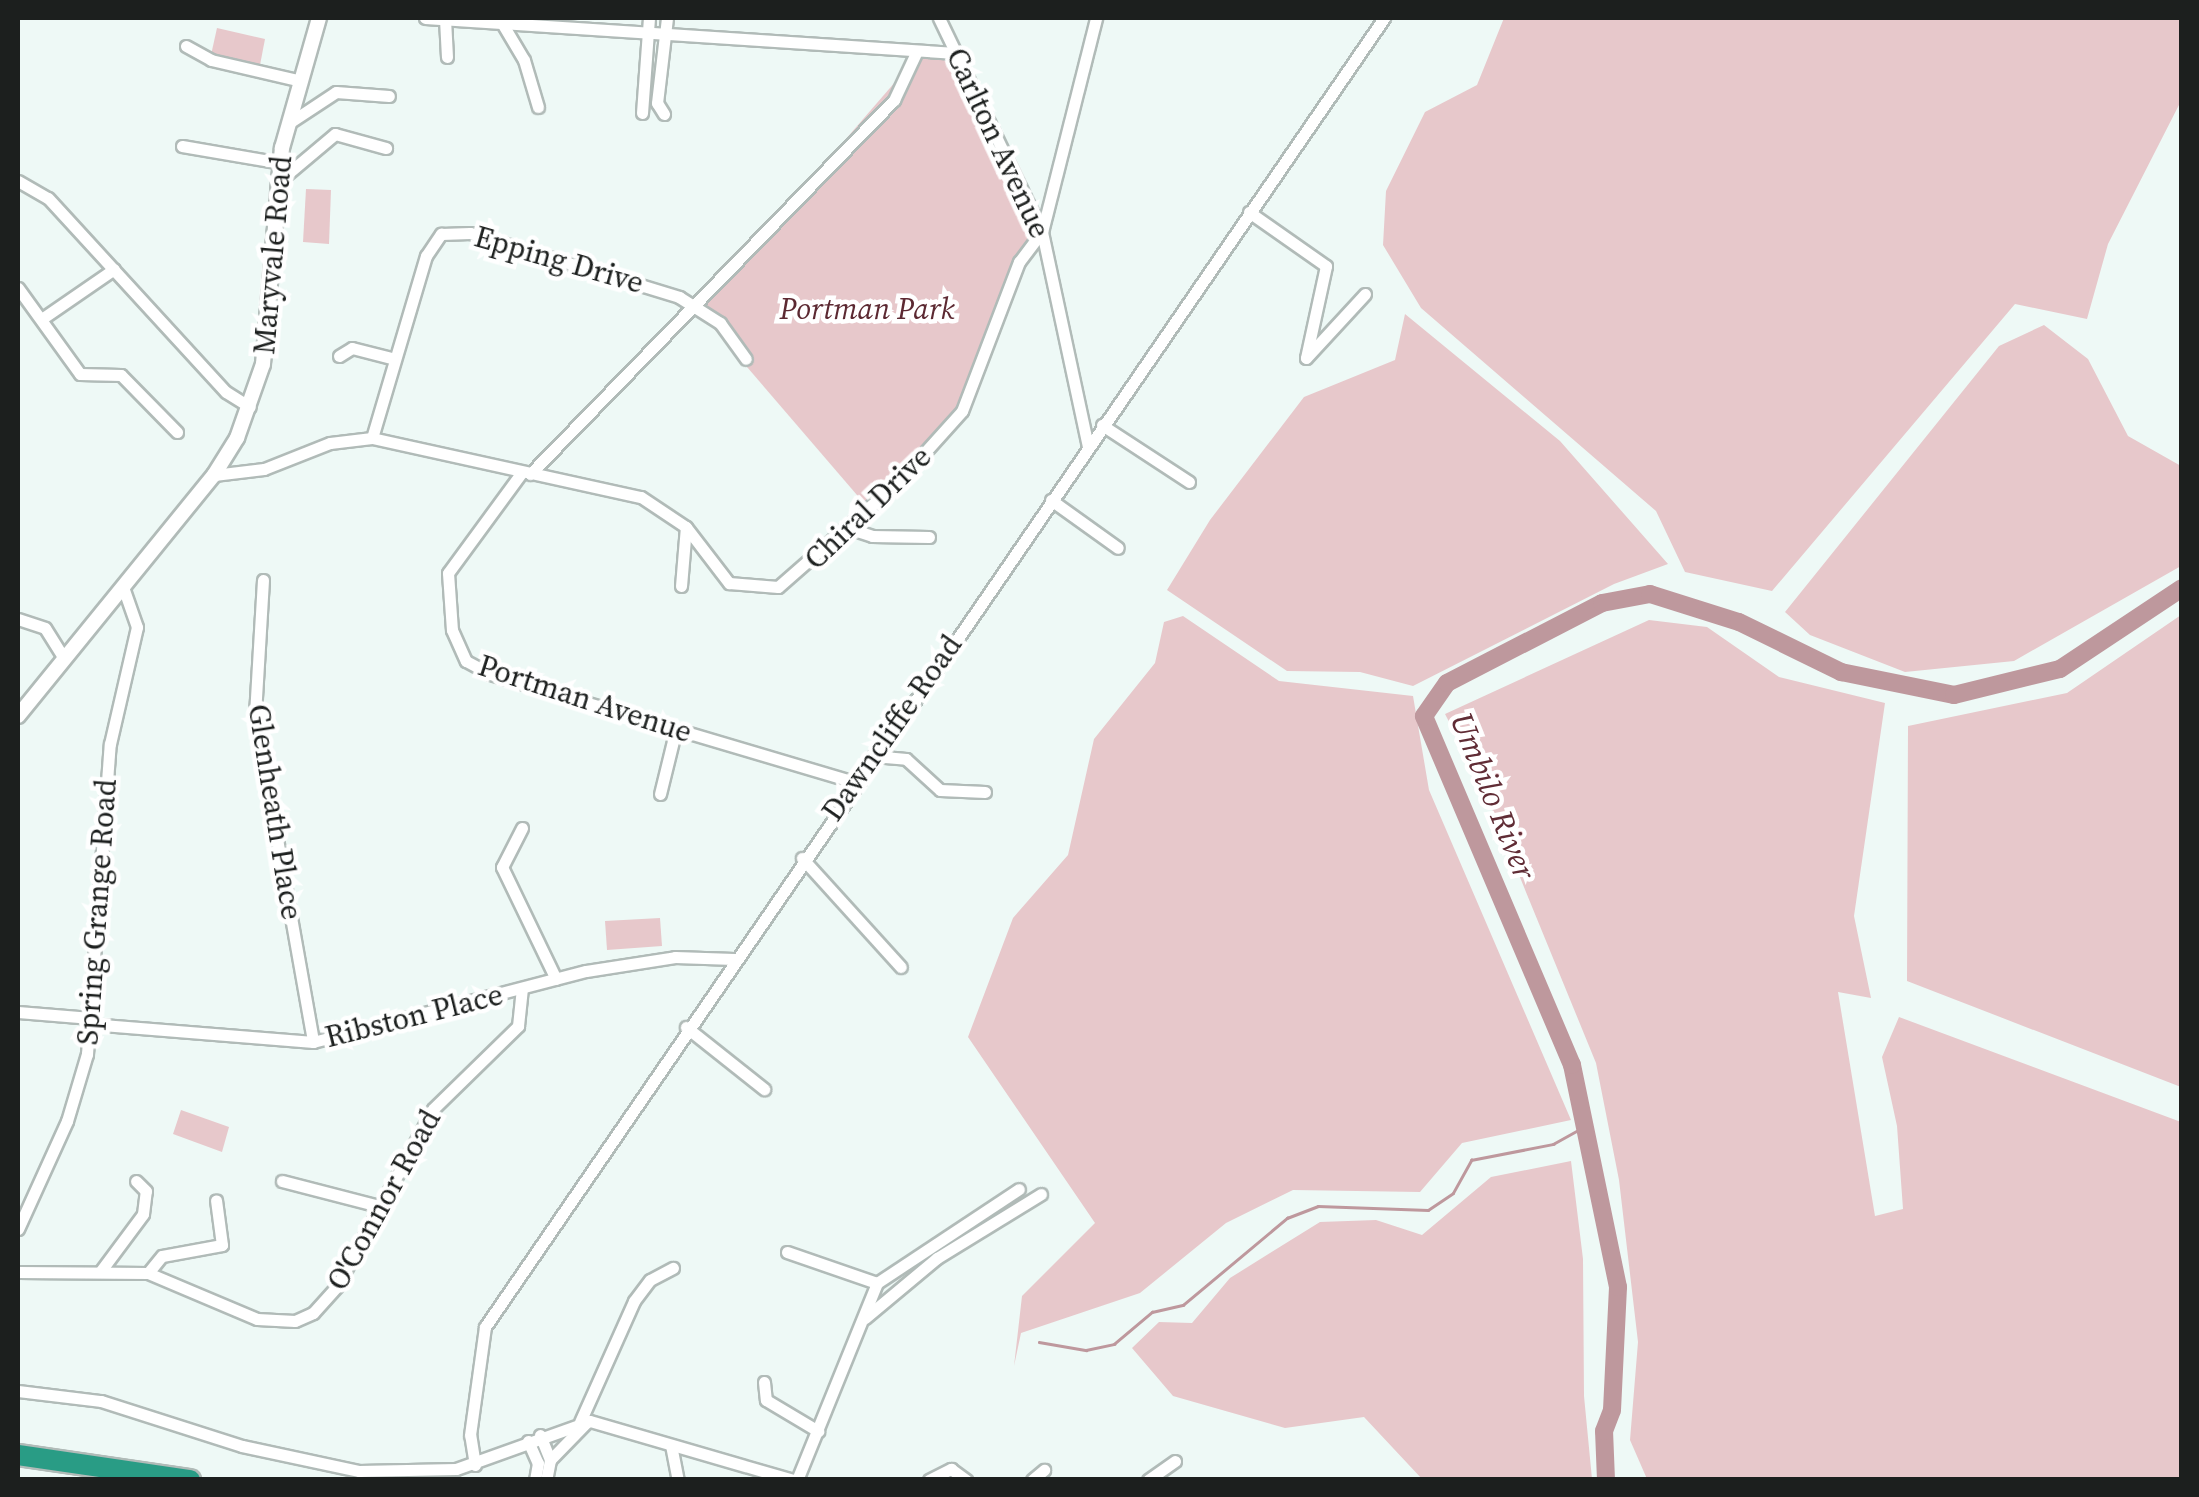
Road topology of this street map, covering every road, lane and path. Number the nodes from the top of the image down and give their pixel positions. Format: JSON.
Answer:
{"nodes":[{"id":1,"x":317,"y":18,"type":"edge"},
{"id":2,"x":424,"y":18,"type":"edge"},
{"id":3,"x":649,"y":18,"type":"edge"},
{"id":4,"x":667,"y":18,"type":"edge"},
{"id":5,"x":939,"y":18,"type":"edge"},
{"id":6,"x":1096,"y":18,"type":"edge"},
{"id":7,"x":1384,"y":18,"type":"edge"},
{"id":8,"x":445,"y":19,"type":"edge"},
{"id":9,"x":502,"y":23,"type":"junction"},
{"id":10,"x":648,"y":34,"type":"junction"},
{"id":11,"x":666,"y":36,"type":"junction"},
{"id":12,"x":186,"y":46,"type":"dead end"},
{"id":13,"x":956,"y":53,"type":"junction"},
{"id":14,"x":916,"y":54,"type":"junction"},
{"id":15,"x":447,"y":57,"type":"dead end"},
{"id":16,"x":298,"y":80,"type":"junction"},
{"id":17,"x":388,"y":96,"type":"dead end"},
{"id":18,"x":538,"y":106,"type":"dead end"},
{"id":19,"x":642,"y":112,"type":"dead end"},
{"id":20,"x":664,"y":114,"type":"dead end"},
{"id":21,"x":287,"y":124,"type":"junction"},
{"id":22,"x":182,"y":146,"type":"dead end"},
{"id":23,"x":386,"y":148,"type":"dead end"},
{"id":24,"x":281,"y":164,"type":"junction"},
{"id":25,"x":279,"y":180,"type":"junction"},
{"id":26,"x":18,"y":181,"type":"edge"},
{"id":27,"x":1249,"y":212,"type":"junction"},
{"id":28,"x":1042,"y":232,"type":"junction"},
{"id":29,"x":114,"y":269,"type":"junction"},
{"id":30,"x":18,"y":288,"type":"edge"},
{"id":31,"x":1366,"y":294,"type":"dead end"},
{"id":32,"x":693,"y":308,"type":"junction"},
{"id":33,"x":43,"y":318,"type":"junction"},
{"id":34,"x":339,"y":356,"type":"dead end"},
{"id":35,"x":746,"y":359,"type":"dead end"},
{"id":36,"x":396,"y":360,"type":"junction"},
{"id":37,"x":250,"y":407,"type":"junction"},
{"id":38,"x":1102,"y":425,"type":"junction"},
{"id":39,"x":176,"y":432,"type":"dead end"},
{"id":40,"x":372,"y":438,"type":"junction"},
{"id":41,"x":1088,"y":447,"type":"junction"},
{"id":42,"x":526,"y":473,"type":"junction"},
{"id":43,"x":214,"y":475,"type":"junction"},
{"id":44,"x":1188,"y":482,"type":"dead end"},
{"id":45,"x":1050,"y":500,"type":"junction"},
{"id":46,"x":686,"y":528,"type":"junction"},
{"id":47,"x":848,"y":528,"type":"junction"},
{"id":48,"x":930,"y":537,"type":"dead end"},
{"id":49,"x":1118,"y":548,"type":"dead end"},
{"id":50,"x":263,"y":580,"type":"dead end"},
{"id":51,"x":681,"y":586,"type":"dead end"},
{"id":52,"x":123,"y":587,"type":"junction"},
{"id":53,"x":18,"y":619,"type":"edge"},
{"id":54,"x":64,"y":658,"type":"junction"},
{"id":55,"x":18,"y":716,"type":"edge"},
{"id":56,"x":676,"y":729,"type":"junction"},
{"id":57,"x":873,"y":756,"type":"junction"},
{"id":58,"x":854,"y":782,"type":"junction"},
{"id":59,"x":985,"y":792,"type":"dead end"},
{"id":60,"x":660,"y":794,"type":"dead end"},
{"id":61,"x":522,"y":828,"type":"dead end"},
{"id":62,"x":802,"y":858,"type":"junction"},
{"id":63,"x":734,"y":959,"type":"junction"},
{"id":64,"x":901,"y":967,"type":"dead end"},
{"id":65,"x":556,"y":979,"type":"junction"},
{"id":66,"x":522,"y":988,"type":"junction"},
{"id":67,"x":18,"y":1012,"type":"edge"},
{"id":68,"x":91,"y":1021,"type":"junction"},
{"id":69,"x":686,"y":1028,"type":"junction"},
{"id":70,"x":313,"y":1042,"type":"junction"},
{"id":71,"x":764,"y":1089,"type":"dead end"},
{"id":72,"x":136,"y":1180,"type":"dead end"},
{"id":73,"x":282,"y":1181,"type":"dead end"},
{"id":74,"x":1019,"y":1189,"type":"dead end"},
{"id":75,"x":1041,"y":1194,"type":"dead end"},
{"id":76,"x":216,"y":1200,"type":"dead end"},
{"id":77,"x":379,"y":1206,"type":"junction"},
{"id":78,"x":18,"y":1229,"type":"edge"},
{"id":79,"x":787,"y":1252,"type":"dead end"},
{"id":80,"x":673,"y":1268,"type":"dead end"},
{"id":81,"x":18,"y":1272,"type":"edge"},
{"id":82,"x":100,"y":1272,"type":"junction"},
{"id":83,"x":148,"y":1273,"type":"junction"},
{"id":84,"x":878,"y":1284,"type":"junction"},
{"id":85,"x":865,"y":1318,"type":"junction"},
{"id":86,"x":764,"y":1382,"type":"dead end"},
{"id":87,"x":18,"y":1392,"type":"edge"},
{"id":88,"x":585,"y":1421,"type":"junction"},
{"id":89,"x":818,"y":1431,"type":"junction"},
{"id":90,"x":534,"y":1438,"type":"junction"},
{"id":91,"x":671,"y":1446,"type":"junction"},
{"id":92,"x":18,"y":1455,"type":"edge"},
{"id":93,"x":550,"y":1460,"type":"junction"},
{"id":94,"x":1175,"y":1460,"type":"dead end"},
{"id":95,"x":474,"y":1465,"type":"junction"},
{"id":96,"x":1044,"y":1470,"type":"dead end"},
{"id":97,"x":190,"y":1480,"type":"edge"},
{"id":98,"x":535,"y":1480,"type":"edge"},
{"id":99,"x":546,"y":1480,"type":"edge"},
{"id":100,"x":678,"y":1480,"type":"edge"},
{"id":101,"x":795,"y":1480,"type":"edge"},
{"id":102,"x":929,"y":1480,"type":"edge"},
{"id":103,"x":966,"y":1480,"type":"edge"},
{"id":104,"x":1032,"y":1480,"type":"edge"},
{"id":105,"x":1148,"y":1480,"type":"edge"}],
"edges":[{"from":1,"to":16,"type":"street","name":"Maryvale Road"},
{"from":2,"to":8,"type":"street"},
{"from":3,"to":10,"type":"street"},
{"from":4,"to":11,"type":"street"},
{"from":5,"to":13,"type":"street","name":"Carlton Avenue"},
{"from":6,"to":28,"type":"street","name":"Chiral Drive"},
{"from":7,"to":27,"type":"street","name":"Dawncliffe Road"},
{"from":8,"to":9,"type":"street"},
{"from":8,"to":15,"type":"street"},
{"from":9,"to":10,"type":"street"},
{"from":9,"to":18,"type":"street"},
{"from":10,"to":11,"type":"street"},
{"from":10,"to":19,"type":"street"},
{"from":11,"to":14,"type":"street"},
{"from":11,"to":20,"type":"street"},
{"from":12,"to":16,"type":"street"},
{"from":13,"to":14,"type":"street"},
{"from":13,"to":28,"type":"street","name":"Carlton Avenue"},
{"from":14,"to":32,"type":"street","name":"Portman Avenue"},
{"from":16,"to":21,"type":"street","name":"Maryvale Road"},
{"from":17,"to":21,"type":"street"},
{"from":21,"to":24,"type":"street","name":"Maryvale Road"},
{"from":22,"to":24,"type":"street"},
{"from":23,"to":25,"type":"street"},
{"from":24,"to":25,"type":"street","name":"Maryvale Road"},
{"from":25,"to":37,"type":"street","name":"Maryvale Road"},
{"from":26,"to":29,"type":"street"},
{"from":27,"to":31,"type":"street"},
{"from":27,"to":38,"type":"street","name":"Dawncliffe Road"},
{"from":28,"to":41,"type":"street","name":"Carlton Avenue"},
{"from":28,"to":47,"type":"street","name":"Chiral Drive"},
{"from":29,"to":33,"type":"street"},
{"from":29,"to":37,"type":"street"},
{"from":30,"to":33,"type":"street"},
{"from":32,"to":35,"type":"street","name":"Epping Drive"},
{"from":32,"to":36,"type":"street","name":"Epping Drive"},
{"from":32,"to":42,"type":"street","name":"Portman Avenue"},
{"from":33,"to":39,"type":"street"},
{"from":34,"to":36,"type":"street"},
{"from":36,"to":40,"type":"street","name":"Epping Drive"},
{"from":37,"to":43,"type":"street","name":"Maryvale Road"},
{"from":38,"to":41,"type":"street","name":"Dawncliffe Road"},
{"from":38,"to":44,"type":"street"},
{"from":40,"to":42,"type":"street","name":"Chiral Drive"},
{"from":40,"to":43,"type":"street","name":"Chiral Drive"},
{"from":41,"to":45,"type":"street","name":"Dawncliffe Road"},
{"from":42,"to":46,"type":"street","name":"Chiral Drive"},
{"from":42,"to":56,"type":"street","name":"Portman Avenue"},
{"from":43,"to":52,"type":"street","name":"Maryvale Road"},
{"from":45,"to":49,"type":"street"},
{"from":45,"to":57,"type":"street","name":"Dawncliffe Road"},
{"from":46,"to":47,"type":"street","name":"Chiral Drive"},
{"from":46,"to":51,"type":"street"},
{"from":47,"to":48,"type":"street"},
{"from":50,"to":70,"type":"street","name":"Glenheath Place"},
{"from":52,"to":54,"type":"street","name":"Maryvale Road"},
{"from":52,"to":68,"type":"street","name":"Spring Grange Road"},
{"from":53,"to":54,"type":"street"},
{"from":54,"to":55,"type":"street","name":"Maryvale Road"},
{"from":56,"to":58,"type":"street","name":"Portman Avenue"},
{"from":56,"to":60,"type":"street"},
{"from":57,"to":58,"type":"street","name":"Dawncliffe Road"},
{"from":57,"to":59,"type":"street"},
{"from":58,"to":62,"type":"street","name":"Dawncliffe Road"},
{"from":61,"to":65,"type":"street"},
{"from":62,"to":63,"type":"street","name":"Dawncliffe Road"},
{"from":62,"to":64,"type":"street"},
{"from":63,"to":65,"type":"street","name":"Ribston Place"},
{"from":63,"to":69,"type":"street","name":"Dawncliffe Road"},
{"from":65,"to":66,"type":"street","name":"Ribston Place"},
{"from":66,"to":70,"type":"street","name":"Ribston Place"},
{"from":66,"to":77,"type":"street","name":"O'Connor Road"},
{"from":67,"to":68,"type":"street","name":"Ribston Place"},
{"from":68,"to":70,"type":"street","name":"Ribston Place"},
{"from":68,"to":78,"type":"street","name":"Spring Grange Road"},
{"from":69,"to":71,"type":"street"},
{"from":69,"to":95,"type":"street","name":"Dawncliffe Road"},
{"from":72,"to":82,"type":"street"},
{"from":73,"to":77,"type":"street"},
{"from":74,"to":84,"type":"street"},
{"from":75,"to":85,"type":"street"},
{"from":76,"to":83,"type":"street"},
{"from":77,"to":83,"type":"street","name":"O'Connor Road"},
{"from":79,"to":84,"type":"street"},
{"from":80,"to":88,"type":"street"},
{"from":81,"to":82,"type":"street","name":"O'Connor Road"},
{"from":82,"to":83,"type":"street","name":"O'Connor Road"},
{"from":84,"to":85,"type":"street"},
{"from":85,"to":89,"type":"street"},
{"from":86,"to":89,"type":"street"},
{"from":87,"to":95,"type":"street"},
{"from":88,"to":90,"type":"street"},
{"from":88,"to":91,"type":"street"},
{"from":88,"to":93,"type":"street"},
{"from":89,"to":101,"type":"street"},
{"from":90,"to":93,"type":"street"},
{"from":90,"to":95,"type":"street"},
{"from":90,"to":98,"type":"street"},
{"from":91,"to":100,"type":"street"},
{"from":91,"to":101,"type":"street"},
{"from":92,"to":97,"type":"highway"},
{"from":93,"to":99,"type":"street"},
{"from":94,"to":105,"type":"street"},
{"from":96,"to":104,"type":"street"},
{"from":102,"to":103,"type":"street"}]}
